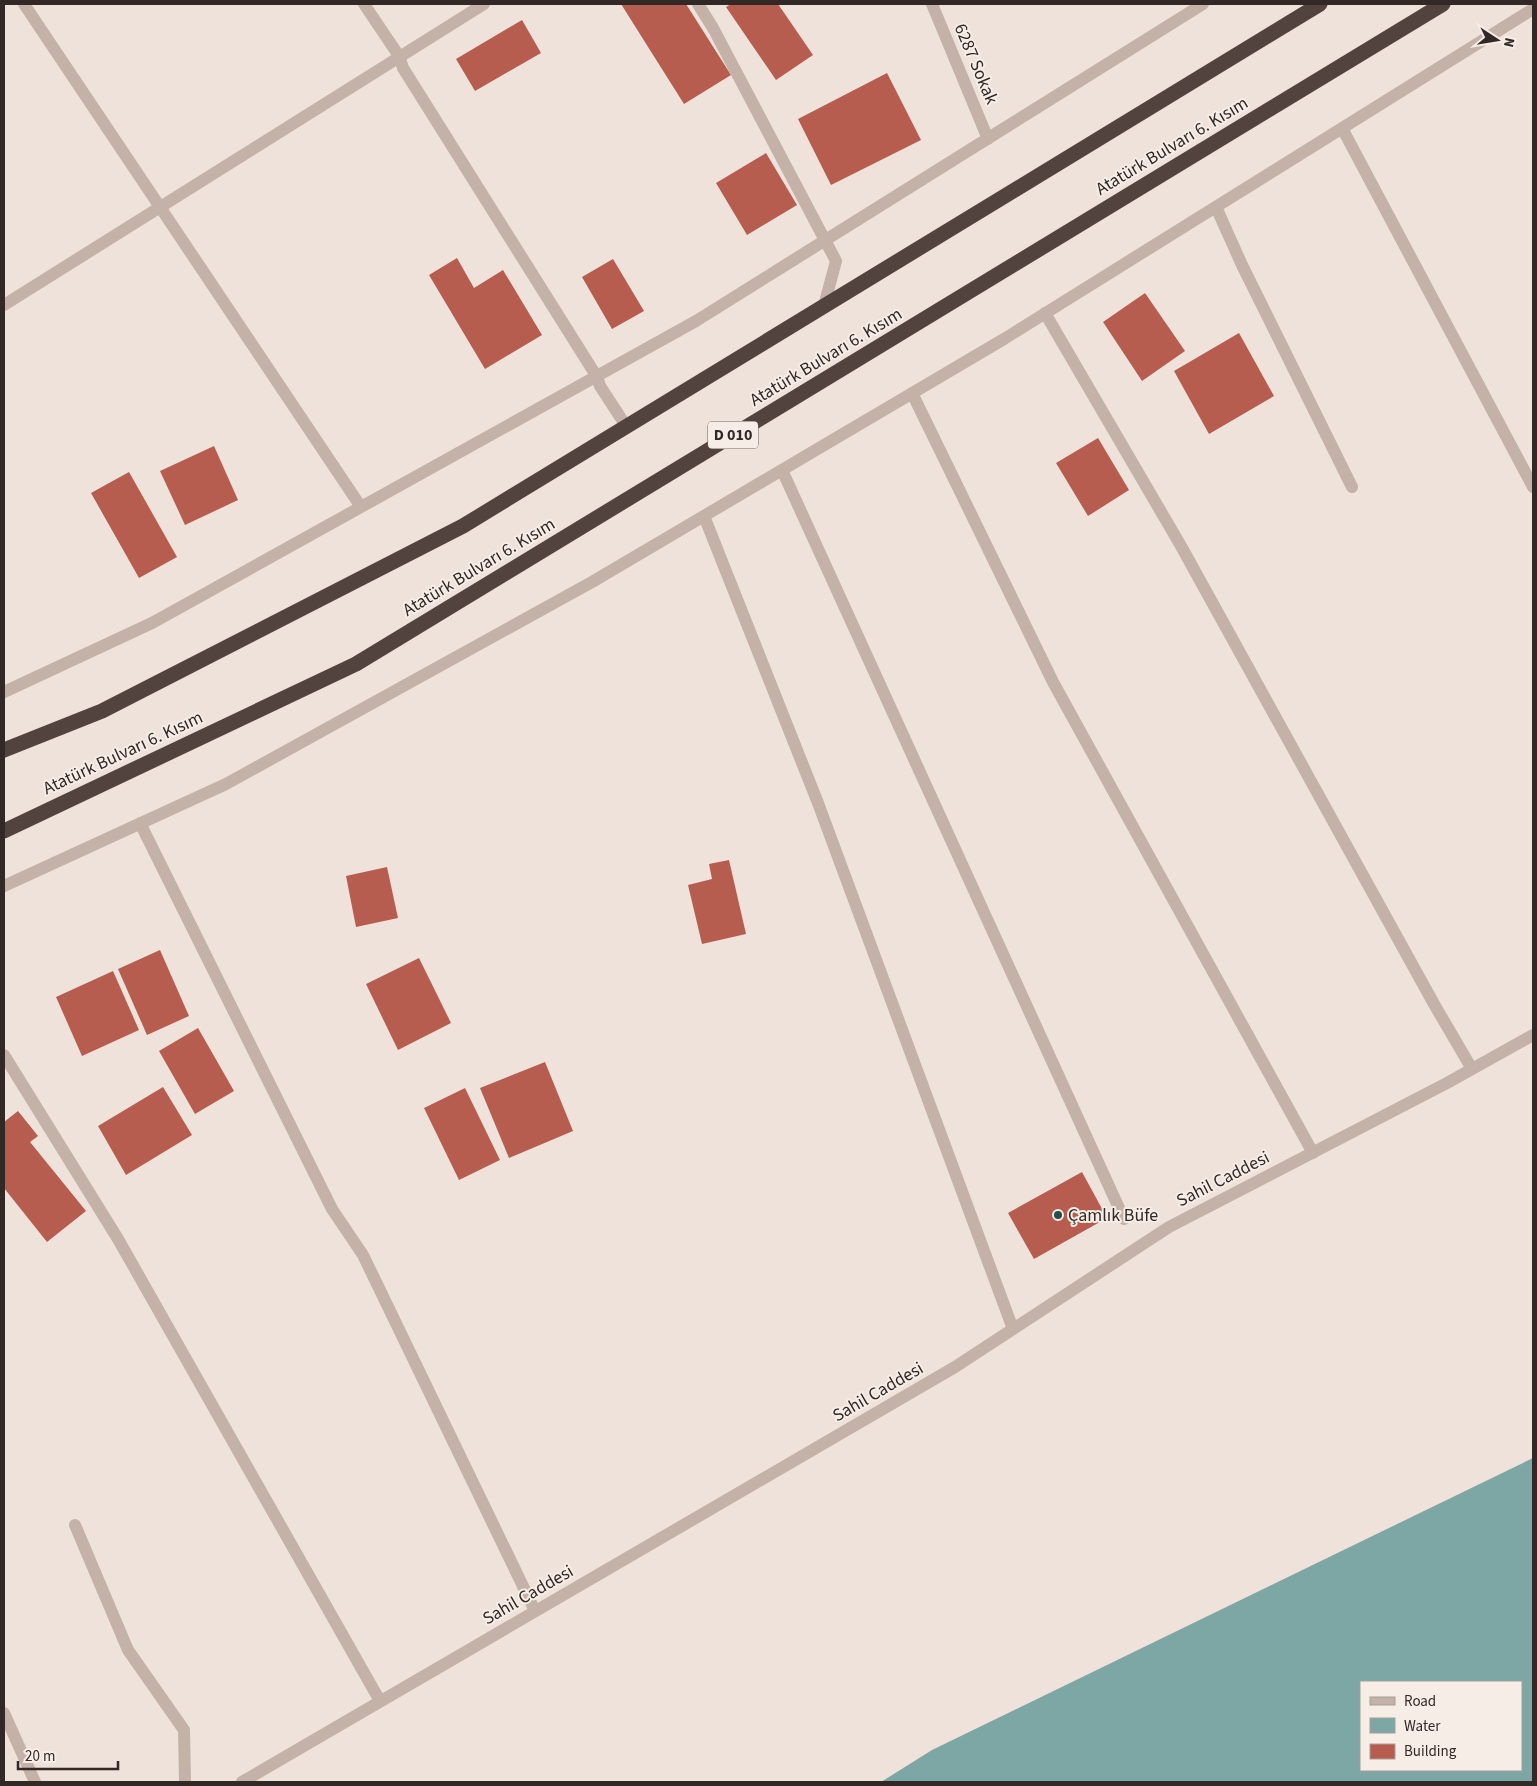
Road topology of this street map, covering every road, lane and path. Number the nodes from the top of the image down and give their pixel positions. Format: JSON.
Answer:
{"nodes":[{"id":1,"x":24,"y":4,"type":"edge"},
{"id":2,"x":364,"y":4,"type":"edge"},
{"id":3,"x":484,"y":4,"type":"edge"},
{"id":4,"x":698,"y":4,"type":"edge"},
{"id":5,"x":932,"y":4,"type":"edge"},
{"id":6,"x":1203,"y":4,"type":"edge"},
{"id":7,"x":1320,"y":4,"type":"edge"},
{"id":8,"x":1443,"y":4,"type":"edge"},
{"id":9,"x":1533,"y":9,"type":"edge"},
{"id":10,"x":399,"y":56,"type":"junction"},
{"id":11,"x":1342,"y":128,"type":"junction"},
{"id":12,"x":988,"y":139,"type":"junction"},
{"id":13,"x":160,"y":207,"type":"junction"},
{"id":14,"x":1216,"y":207,"type":"junction"},
{"id":15,"x":826,"y":240,"type":"junction"},
{"id":16,"x":4,"y":306,"type":"edge"},
{"id":17,"x":824,"y":306,"type":"junction"},
{"id":18,"x":1045,"y":313,"type":"junction"},
{"id":19,"x":597,"y":377,"type":"junction"},
{"id":20,"x":912,"y":393,"type":"junction"},
{"id":21,"x":626,"y":426,"type":"junction"},
{"id":22,"x":782,"y":470,"type":"junction"},
{"id":23,"x":1352,"y":487,"type":"dead end"},
{"id":24,"x":1533,"y":487,"type":"edge"},
{"id":25,"x":361,"y":507,"type":"junction"},
{"id":26,"x":704,"y":516,"type":"junction"},
{"id":27,"x":4,"y":692,"type":"edge"},
{"id":28,"x":4,"y":750,"type":"edge"},
{"id":29,"x":140,"y":823,"type":"junction"},
{"id":30,"x":4,"y":831,"type":"edge"},
{"id":31,"x":4,"y":886,"type":"edge"},
{"id":32,"x":1533,"y":1035,"type":"edge"},
{"id":33,"x":4,"y":1055,"type":"edge"},
{"id":34,"x":1472,"y":1069,"type":"junction"},
{"id":35,"x":1313,"y":1152,"type":"junction"},
{"id":36,"x":1124,"y":1219,"type":"dead end"},
{"id":37,"x":1013,"y":1329,"type":"junction"},
{"id":38,"x":76,"y":1525,"type":"dead end"},
{"id":39,"x":535,"y":1611,"type":"junction"},
{"id":40,"x":380,"y":1702,"type":"junction"},
{"id":41,"x":4,"y":1713,"type":"edge"},
{"id":42,"x":35,"y":1782,"type":"edge"},
{"id":43,"x":185,"y":1782,"type":"edge"},
{"id":44,"x":242,"y":1782,"type":"edge"}],
"edges":[{"from":1,"to":13,"type":"street"},
{"from":2,"to":10,"type":"street"},
{"from":3,"to":10,"type":"street"},
{"from":4,"to":15,"type":"street"},
{"from":5,"to":12,"type":"street","name":"6287 Sokak"},
{"from":6,"to":12,"type":"street"},
{"from":7,"to":17,"type":"highway"},
{"from":8,"to":30,"type":"highway","name":"Atatürk Bulvarı 6. Kısım","number":"D 010"},
{"from":9,"to":11,"type":"street"},
{"from":10,"to":13,"type":"street"},
{"from":10,"to":19,"type":"street"},
{"from":11,"to":14,"type":"street"},
{"from":11,"to":24,"type":"street"},
{"from":12,"to":15,"type":"street"},
{"from":13,"to":16,"type":"street"},
{"from":13,"to":25,"type":"street"},
{"from":14,"to":18,"type":"street"},
{"from":14,"to":23,"type":"street"},
{"from":15,"to":17,"type":"street"},
{"from":15,"to":19,"type":"street"},
{"from":17,"to":21,"type":"highway"},
{"from":18,"to":20,"type":"street"},
{"from":18,"to":34,"type":"street"},
{"from":19,"to":21,"type":"street"},
{"from":19,"to":25,"type":"street"},
{"from":20,"to":22,"type":"street"},
{"from":20,"to":35,"type":"street"},
{"from":21,"to":28,"type":"highway"},
{"from":22,"to":26,"type":"street"},
{"from":22,"to":36,"type":"street"},
{"from":25,"to":27,"type":"street"},
{"from":26,"to":29,"type":"street"},
{"from":26,"to":37,"type":"street"},
{"from":29,"to":31,"type":"street"},
{"from":29,"to":39,"type":"street"},
{"from":32,"to":34,"type":"street","name":"Sahil Caddesi"},
{"from":33,"to":40,"type":"street"},
{"from":34,"to":35,"type":"street","name":"Sahil Caddesi"},
{"from":35,"to":37,"type":"street","name":"Sahil Caddesi"},
{"from":37,"to":39,"type":"street","name":"Sahil Caddesi"},
{"from":38,"to":43,"type":"street"},
{"from":39,"to":40,"type":"street","name":"Sahil Caddesi"},
{"from":40,"to":44,"type":"street","name":"Sahil Caddesi"},
{"from":41,"to":42,"type":"street"}]}
